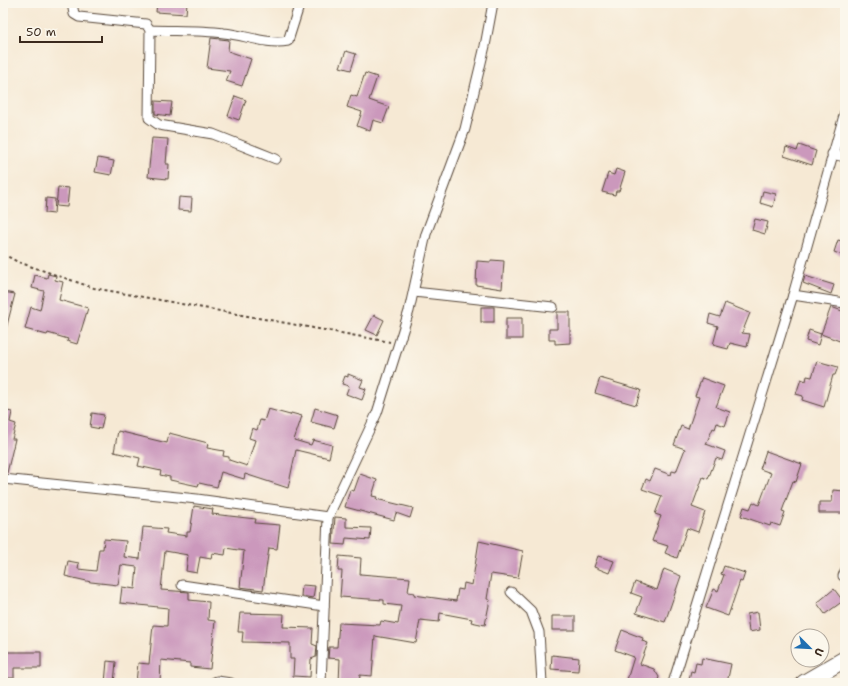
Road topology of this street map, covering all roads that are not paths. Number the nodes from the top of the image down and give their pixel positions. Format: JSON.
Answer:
{"nodes":[{"id":1,"x":72,"y":3,"type":"edge"},
{"id":2,"x":300,"y":3,"type":"edge"},
{"id":3,"x":493,"y":3,"type":"edge"},
{"id":4,"x":150,"y":30,"type":"junction"},
{"id":5,"x":845,"y":112,"type":"edge"},
{"id":6,"x":832,"y":154,"type":"junction"},
{"id":7,"x":845,"y":157,"type":"edge"},
{"id":8,"x":276,"y":159,"type":"dead end"},
{"id":9,"x":414,"y":292,"type":"junction"},
{"id":10,"x":793,"y":295,"type":"junction"},
{"id":11,"x":845,"y":303,"type":"edge"},
{"id":12,"x":552,"y":307,"type":"dead end"},
{"id":13,"x":3,"y":479,"type":"edge"},
{"id":14,"x":328,"y":517,"type":"junction"},
{"id":15,"x":182,"y":585,"type":"dead end"},
{"id":16,"x":511,"y":592,"type":"dead end"},
{"id":17,"x":324,"y":606,"type":"junction"},
{"id":18,"x":845,"y":659,"type":"edge"},
{"id":19,"x":213,"y":683,"type":"edge"},
{"id":20,"x":231,"y":683,"type":"edge"},
{"id":21,"x":321,"y":683,"type":"edge"},
{"id":22,"x":542,"y":683,"type":"edge"},
{"id":23,"x":673,"y":683,"type":"edge"},
{"id":24,"x":804,"y":683,"type":"edge"}],
"edges":[{"from":1,"to":4,"type":"street"},
{"from":2,"to":4,"type":"street"},
{"from":3,"to":9,"type":"street"},
{"from":4,"to":8,"type":"street"},
{"from":5,"to":6,"type":"street"},
{"from":6,"to":7,"type":"street"},
{"from":6,"to":10,"type":"street"},
{"from":9,"to":12,"type":"street"},
{"from":9,"to":14,"type":"street"},
{"from":10,"to":11,"type":"street"},
{"from":10,"to":23,"type":"street"},
{"from":13,"to":14,"type":"street"},
{"from":14,"to":17,"type":"street"},
{"from":15,"to":17,"type":"street"},
{"from":16,"to":22,"type":"street"},
{"from":17,"to":21,"type":"street"},
{"from":18,"to":24,"type":"highway"},
{"from":19,"to":20,"type":"street"}]}
